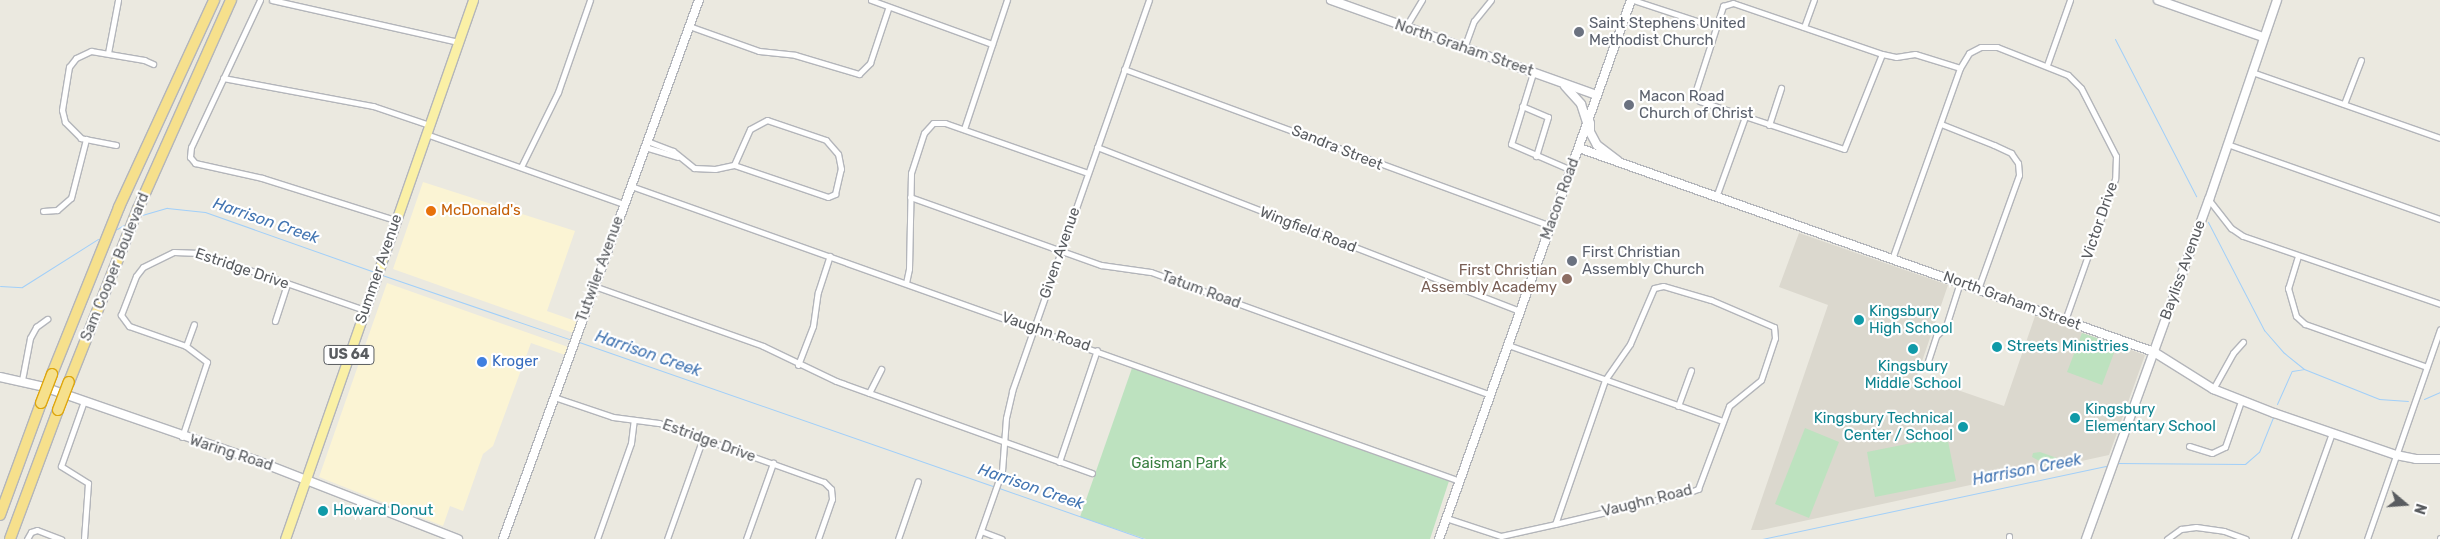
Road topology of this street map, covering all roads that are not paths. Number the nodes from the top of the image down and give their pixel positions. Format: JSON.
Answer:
{"nodes":[{"id":1,"x":118,"y":0,"type":"edge"},
{"id":2,"x":260,"y":0,"type":"edge"},
{"id":3,"x":272,"y":0,"type":"edge"},
{"id":4,"x":474,"y":0,"type":"edge"},
{"id":5,"x":590,"y":0,"type":"edge"},
{"id":6,"x":699,"y":0,"type":"edge"},
{"id":7,"x":870,"y":0,"type":"edge"},
{"id":8,"x":1007,"y":0,"type":"edge"},
{"id":9,"x":1149,"y":0,"type":"edge"},
{"id":10,"x":1331,"y":0,"type":"edge"},
{"id":11,"x":1422,"y":0,"type":"edge"},
{"id":12,"x":1491,"y":0,"type":"edge"},
{"id":13,"x":1632,"y":0,"type":"edge"},
{"id":14,"x":1814,"y":0,"type":"edge"},
{"id":15,"x":2070,"y":0,"type":"edge"},
{"id":16,"x":2158,"y":0,"type":"edge"},
{"id":17,"x":2277,"y":0,"type":"edge"},
{"id":18,"x":213,"y":1,"type":"edge"},
{"id":19,"x":229,"y":3,"type":"edge"},
{"id":20,"x":888,"y":9,"type":"junction"},
{"id":21,"x":689,"y":26,"type":"junction"},
{"id":22,"x":1715,"y":27,"type":"junction"},
{"id":23,"x":1804,"y":27,"type":"junction"},
{"id":24,"x":1405,"y":28,"type":"junction"},
{"id":25,"x":2263,"y":37,"type":"junction"},
{"id":26,"x":459,"y":42,"type":"junction"},
{"id":27,"x":992,"y":44,"type":"junction"},
{"id":28,"x":1464,"y":48,"type":"junction"},
{"id":29,"x":108,"y":53,"type":"junction"},
{"id":30,"x":1882,"y":54,"type":"junction"},
{"id":31,"x":2360,"y":60,"type":"dead end"},
{"id":32,"x":154,"y":64,"type":"dead end"},
{"id":33,"x":2047,"y":65,"type":"junction"},
{"id":34,"x":1960,"y":68,"type":"junction"},
{"id":35,"x":1124,"y":69,"type":"junction"},
{"id":36,"x":1533,"y":72,"type":"junction"},
{"id":37,"x":2252,"y":72,"type":"junction"},
{"id":38,"x":223,"y":78,"type":"junction"},
{"id":39,"x":1562,"y":83,"type":"junction"},
{"id":40,"x":1781,"y":88,"type":"dead end"},
{"id":41,"x":1597,"y":96,"type":"junction"},
{"id":42,"x":2344,"y":104,"type":"junction"},
{"id":43,"x":1522,"y":106,"type":"junction"},
{"id":44,"x":1590,"y":115,"type":"junction"},
{"id":45,"x":1745,"y":117,"type":"junction"},
{"id":46,"x":1587,"y":124,"type":"junction"},
{"id":47,"x":1769,"y":124,"type":"junction"},
{"id":48,"x":1941,"y":124,"type":"junction"},
{"id":49,"x":964,"y":129,"type":"junction"},
{"id":50,"x":428,"y":130,"type":"junction"},
{"id":51,"x":2440,"y":138,"type":"edge"},
{"id":52,"x":86,"y":139,"type":"junction"},
{"id":53,"x":646,"y":144,"type":"junction"},
{"id":54,"x":2227,"y":144,"type":"junction"},
{"id":55,"x":116,"y":145,"type":"dead end"},
{"id":56,"x":1097,"y":147,"type":"junction"},
{"id":57,"x":1579,"y":148,"type":"junction"},
{"id":58,"x":1536,"y":156,"type":"junction"},
{"id":59,"x":1620,"y":163,"type":"junction"},
{"id":60,"x":734,"y":165,"type":"junction"},
{"id":61,"x":521,"y":167,"type":"junction"},
{"id":62,"x":1571,"y":170,"type":"junction"},
{"id":63,"x":1088,"y":173,"type":"junction"},
{"id":64,"x":631,"y":186,"type":"junction"},
{"id":65,"x":910,"y":197,"type":"junction"},
{"id":66,"x":1716,"y":197,"type":"junction"},
{"id":67,"x":2208,"y":200,"type":"junction"},
{"id":68,"x":624,"y":204,"type":"junction"},
{"id":69,"x":43,"y":210,"type":"dead end"},
{"id":70,"x":2440,"y":219,"type":"edge"},
{"id":71,"x":395,"y":220,"type":"junction"},
{"id":72,"x":1550,"y":226,"type":"junction"},
{"id":73,"x":1061,"y":251,"type":"junction"},
{"id":74,"x":830,"y":256,"type":"junction"},
{"id":75,"x":2298,"y":256,"type":"junction"},
{"id":76,"x":1892,"y":260,"type":"junction"},
{"id":77,"x":1960,"y":282,"type":"junction"},
{"id":78,"x":906,"y":283,"type":"junction"},
{"id":79,"x":287,"y":284,"type":"junction"},
{"id":80,"x":594,"y":286,"type":"junction"},
{"id":81,"x":1978,"y":289,"type":"junction"},
{"id":82,"x":2440,"y":304,"type":"edge"},
{"id":83,"x":365,"y":310,"type":"junction"},
{"id":84,"x":1520,"y":311,"type":"junction"},
{"id":85,"x":47,"y":319,"type":"dead end"},
{"id":86,"x":2065,"y":320,"type":"junction"},
{"id":87,"x":275,"y":321,"type":"dead end"},
{"id":88,"x":194,"y":324,"type":"dead end"},
{"id":89,"x":1034,"y":328,"type":"junction"},
{"id":90,"x":2440,"y":329,"type":"edge"},
{"id":91,"x":2242,"y":342,"type":"dead end"},
{"id":92,"x":1508,"y":345,"type":"junction"},
{"id":93,"x":186,"y":346,"type":"junction"},
{"id":94,"x":1097,"y":350,"type":"junction"},
{"id":95,"x":2154,"y":352,"type":"junction"},
{"id":96,"x":1927,"y":364,"type":"dead end"},
{"id":97,"x":798,"y":365,"type":"junction"},
{"id":98,"x":2427,"y":367,"type":"junction"},
{"id":99,"x":881,"y":369,"type":"dead end"},
{"id":100,"x":1692,"y":370,"type":"dead end"},
{"id":101,"x":0,"y":378,"type":"edge"},
{"id":102,"x":22,"y":380,"type":"junction"},
{"id":103,"x":1605,"y":380,"type":"junction"},
{"id":104,"x":2213,"y":389,"type":"junction"},
{"id":105,"x":869,"y":393,"type":"junction"},
{"id":106,"x":1490,"y":395,"type":"junction"},
{"id":107,"x":554,"y":397,"type":"junction"},
{"id":108,"x":2241,"y":401,"type":"junction"},
{"id":109,"x":84,"y":402,"type":"junction"},
{"id":110,"x":1678,"y":406,"type":"junction"},
{"id":111,"x":634,"y":420,"type":"junction"},
{"id":112,"x":1722,"y":421,"type":"junction"},
{"id":113,"x":2332,"y":433,"type":"junction"},
{"id":114,"x":182,"y":437,"type":"junction"},
{"id":115,"x":703,"y":438,"type":"junction"},
{"id":116,"x":1004,"y":442,"type":"junction"},
{"id":117,"x":2189,"y":446,"type":"dead end"},
{"id":118,"x":2396,"y":455,"type":"junction"},
{"id":119,"x":2440,"y":459,"type":"edge"},
{"id":120,"x":1059,"y":462,"type":"junction"},
{"id":121,"x":773,"y":464,"type":"junction"},
{"id":122,"x":1092,"y":473,"type":"dead end"},
{"id":123,"x":306,"y":478,"type":"junction"},
{"id":124,"x":918,"y":481,"type":"dead end"},
{"id":125,"x":1460,"y":481,"type":"junction"},
{"id":126,"x":0,"y":515,"type":"edge"},
{"id":127,"x":1446,"y":518,"type":"junction"},
{"id":128,"x":1555,"y":524,"type":"junction"},
{"id":129,"x":981,"y":531,"type":"junction"},
{"id":130,"x":27,"y":538,"type":"edge"},
{"id":131,"x":10,"y":539,"type":"edge"},
{"id":132,"x":61,"y":539,"type":"edge"},
{"id":133,"x":84,"y":539,"type":"edge"},
{"id":134,"x":285,"y":539,"type":"edge"},
{"id":135,"x":458,"y":539,"type":"edge"},
{"id":136,"x":502,"y":539,"type":"edge"},
{"id":137,"x":597,"y":539,"type":"edge"},
{"id":138,"x":667,"y":539,"type":"edge"},
{"id":139,"x":746,"y":539,"type":"edge"},
{"id":140,"x":818,"y":539,"type":"edge"},
{"id":141,"x":898,"y":539,"type":"edge"},
{"id":142,"x":978,"y":539,"type":"edge"},
{"id":143,"x":1002,"y":539,"type":"edge"},
{"id":144,"x":1438,"y":539,"type":"edge"},
{"id":145,"x":2086,"y":539,"type":"edge"},
{"id":146,"x":2167,"y":539,"type":"edge"},
{"id":147,"x":2246,"y":539,"type":"edge"},
{"id":148,"x":2294,"y":539,"type":"edge"},
{"id":149,"x":2366,"y":539,"type":"edge"}],
"edges":[{"from":1,"to":29,"type":"street"},
{"from":2,"to":38,"type":"street"},
{"from":3,"to":26,"type":"street"},
{"from":4,"to":26,"type":"main road","name":"Summer Avenue","number":"US 64"},
{"from":5,"to":61,"type":"street"},
{"from":6,"to":21,"type":"main road","name":"Tutwiler Avenue"},
{"from":7,"to":20,"type":"street"},
{"from":8,"to":27,"type":"street"},
{"from":9,"to":35,"type":"street","name":"Given Avenue"},
{"from":10,"to":24,"type":"main road","name":"North Graham Street"},
{"from":11,"to":24,"type":"street"},
{"from":12,"to":28,"type":"street"},
{"from":13,"to":22,"type":"street"},
{"from":13,"to":41,"type":"main road","name":"Macon Road"},
{"from":14,"to":23,"type":"street"},
{"from":15,"to":33,"type":"street"},
{"from":16,"to":25,"type":"main road"},
{"from":17,"to":25,"type":"main road","name":"Bayliss Avenue"},
{"from":18,"to":126,"type":"highway","name":"Sam Cooper Boulevard","bridge":true},
{"from":19,"to":131,"type":"highway","name":"Sam Cooper Boulevard","bridge":true},
{"from":20,"to":21,"type":"street"},
{"from":20,"to":27,"type":"street"},
{"from":21,"to":53,"type":"main road","name":"Tutwiler Avenue"},
{"from":22,"to":23,"type":"street"},
{"from":22,"to":45,"type":"street"},
{"from":23,"to":30,"type":"street"},
{"from":24,"to":28,"type":"main road","name":"North Graham Street"},
{"from":25,"to":37,"type":"main road","name":"Bayliss Avenue"},
{"from":26,"to":50,"type":"main road","name":"Summer Avenue","number":"US 64"},
{"from":27,"to":49,"type":"street"},
{"from":28,"to":36,"type":"main road","name":"North Graham Street"},
{"from":29,"to":32,"type":"street"},
{"from":29,"to":52,"type":"street"},
{"from":30,"to":34,"type":"street"},
{"from":30,"to":47,"type":"street"},
{"from":31,"to":42,"type":"street"},
{"from":33,"to":34,"type":"street","name":"Victor Drive"},
{"from":33,"to":86,"type":"street","name":"Victor Drive"},
{"from":34,"to":48,"type":"street"},
{"from":35,"to":56,"type":"street","name":"Given Avenue"},
{"from":35,"to":72,"type":"street","name":"Sandra Street"},
{"from":36,"to":39,"type":"main road","name":"North Graham Street"},
{"from":36,"to":43,"type":"street"},
{"from":37,"to":42,"type":"street"},
{"from":37,"to":54,"type":"main road","name":"Bayliss Avenue"},
{"from":38,"to":50,"type":"street"},
{"from":38,"to":71,"type":"street"},
{"from":39,"to":41,"type":"main road","name":"North Graham Street"},
{"from":39,"to":46,"type":"main road"},
{"from":40,"to":47,"type":"street"},
{"from":41,"to":44,"type":"main road","name":"Macon Road"},
{"from":42,"to":51,"type":"street"},
{"from":43,"to":58,"type":"street"},
{"from":43,"to":58,"type":"street"},
{"from":44,"to":46,"type":"main road","name":"Macon Road"},
{"from":44,"to":59,"type":"main road"},
{"from":45,"to":47,"type":"street"},
{"from":45,"to":66,"type":"street"},
{"from":46,"to":57,"type":"main road","name":"Macon Road"},
{"from":48,"to":76,"type":"street"},
{"from":48,"to":81,"type":"street"},
{"from":49,"to":63,"type":"street"},
{"from":49,"to":65,"type":"street"},
{"from":50,"to":61,"type":"street"},
{"from":50,"to":71,"type":"main road","name":"Summer Avenue","number":"US 64"},
{"from":52,"to":55,"type":"street"},
{"from":52,"to":69,"type":"street"},
{"from":53,"to":60,"type":"street"},
{"from":53,"to":64,"type":"main road","name":"Tutwiler Avenue"},
{"from":54,"to":67,"type":"main road","name":"Bayliss Avenue"},
{"from":54,"to":70,"type":"street"},
{"from":56,"to":63,"type":"street","name":"Given Avenue"},
{"from":56,"to":84,"type":"street","name":"Wingfield Road"},
{"from":57,"to":59,"type":"main road","name":"North Graham Street"},
{"from":57,"to":62,"type":"main road","name":"Macon Road"},
{"from":58,"to":62,"type":"street"},
{"from":59,"to":66,"type":"main road","name":"North Graham Street"},
{"from":60,"to":60,"type":"street"},
{"from":61,"to":68,"type":"street"},
{"from":62,"to":72,"type":"main road","name":"Macon Road"},
{"from":63,"to":73,"type":"street","name":"Given Avenue"},
{"from":64,"to":68,"type":"main road","name":"Tutwiler Avenue"},
{"from":64,"to":74,"type":"street","name":"Vaughn Road"},
{"from":65,"to":73,"type":"street","name":"Tatum Road"},
{"from":65,"to":78,"type":"street"},
{"from":66,"to":76,"type":"main road","name":"North Graham Street"},
{"from":67,"to":75,"type":"street"},
{"from":67,"to":95,"type":"main road","name":"Bayliss Avenue"},
{"from":68,"to":80,"type":"main road","name":"Tutwiler Avenue"},
{"from":71,"to":83,"type":"main road","name":"Summer Avenue","number":"US 64"},
{"from":72,"to":84,"type":"main road","name":"Macon Road"},
{"from":73,"to":89,"type":"street","name":"Given Avenue"},
{"from":73,"to":106,"type":"street","name":"Tatum Road"},
{"from":74,"to":78,"type":"street","name":"Vaughn Road"},
{"from":74,"to":97,"type":"street"},
{"from":75,"to":82,"type":"street"},
{"from":75,"to":98,"type":"street"},
{"from":76,"to":77,"type":"main road","name":"North Graham Street"},
{"from":77,"to":81,"type":"main road","name":"North Graham Street"},
{"from":77,"to":96,"type":"street"},
{"from":78,"to":89,"type":"street","name":"Vaughn Road"},
{"from":79,"to":83,"type":"street","name":"Estridge Drive"},
{"from":79,"to":87,"type":"street"},
{"from":79,"to":93,"type":"street","name":"Estridge Drive"},
{"from":80,"to":97,"type":"street"},
{"from":80,"to":107,"type":"main road","name":"Tutwiler Avenue"},
{"from":81,"to":86,"type":"main road","name":"North Graham Street"},
{"from":83,"to":123,"type":"main road","name":"Summer Avenue","number":"US 64"},
{"from":84,"to":92,"type":"main road","name":"Macon Road"},
{"from":85,"to":102,"type":"street"},
{"from":86,"to":95,"type":"main road","name":"North Graham Street"},
{"from":88,"to":93,"type":"street"},
{"from":89,"to":94,"type":"street","name":"Vaughn Road"},
{"from":89,"to":116,"type":"street","name":"Given Avenue"},
{"from":90,"to":98,"type":"street"},
{"from":91,"to":104,"type":"street"},
{"from":92,"to":103,"type":"street"},
{"from":92,"to":106,"type":"main road","name":"Macon Road"},
{"from":93,"to":114,"type":"street"},
{"from":94,"to":120,"type":"street"},
{"from":94,"to":125,"type":"street","name":"Vaughn Road"},
{"from":95,"to":104,"type":"main road","name":"North Graham Street"},
{"from":95,"to":145,"type":"main road","name":"Bayliss Avenue"},
{"from":97,"to":105,"type":"street"},
{"from":98,"to":118,"type":"street"},
{"from":99,"to":105,"type":"street"},
{"from":100,"to":110,"type":"street"},
{"from":101,"to":102,"type":"main road","name":"Waring Road"},
{"from":102,"to":109,"type":"main road","name":"Waring Road"},
{"from":103,"to":110,"type":"street"},
{"from":103,"to":112,"type":"street","name":"Vaughn Road"},
{"from":103,"to":128,"type":"street"},
{"from":104,"to":108,"type":"main road","name":"North Graham Street"},
{"from":105,"to":116,"type":"street"},
{"from":106,"to":125,"type":"main road","name":"Macon Road"},
{"from":107,"to":111,"type":"street","name":"Estridge Drive"},
{"from":107,"to":136,"type":"main road","name":"Tutwiler Avenue"},
{"from":108,"to":113,"type":"main road","name":"North Graham Street"},
{"from":108,"to":117,"type":"street"},
{"from":109,"to":114,"type":"main road","name":"Waring Road"},
{"from":109,"to":133,"type":"street"},
{"from":110,"to":112,"type":"street"},
{"from":111,"to":115,"type":"street","name":"Estridge Drive"},
{"from":111,"to":137,"type":"street"},
{"from":112,"to":128,"type":"street","name":"Vaughn Road"},
{"from":113,"to":118,"type":"main road","name":"North Graham Street"},
{"from":113,"to":148,"type":"street"},
{"from":114,"to":123,"type":"main road","name":"Waring Road"},
{"from":115,"to":121,"type":"street","name":"Estridge Drive"},
{"from":115,"to":138,"type":"street"},
{"from":116,"to":120,"type":"street"},
{"from":116,"to":129,"type":"street","name":"Given Avenue"},
{"from":118,"to":119,"type":"main road","name":"North Graham Street"},
{"from":118,"to":149,"type":"street"},
{"from":120,"to":122,"type":"street"},
{"from":121,"to":139,"type":"street"},
{"from":121,"to":140,"type":"street","name":"Estridge Drive"},
{"from":123,"to":134,"type":"main road","name":"Summer Avenue","number":"US 64"},
{"from":123,"to":135,"type":"main road","name":"Waring Road"},
{"from":124,"to":141,"type":"street"},
{"from":125,"to":127,"type":"main road","name":"Macon Road"},
{"from":127,"to":128,"type":"street","name":"Vaughn Road"},
{"from":127,"to":144,"type":"main road","name":"Macon Road"},
{"from":129,"to":142,"type":"street","name":"Given Avenue"},
{"from":129,"to":143,"type":"street"},
{"from":130,"to":132,"type":"street"},
{"from":146,"to":147,"type":"street"}]}
